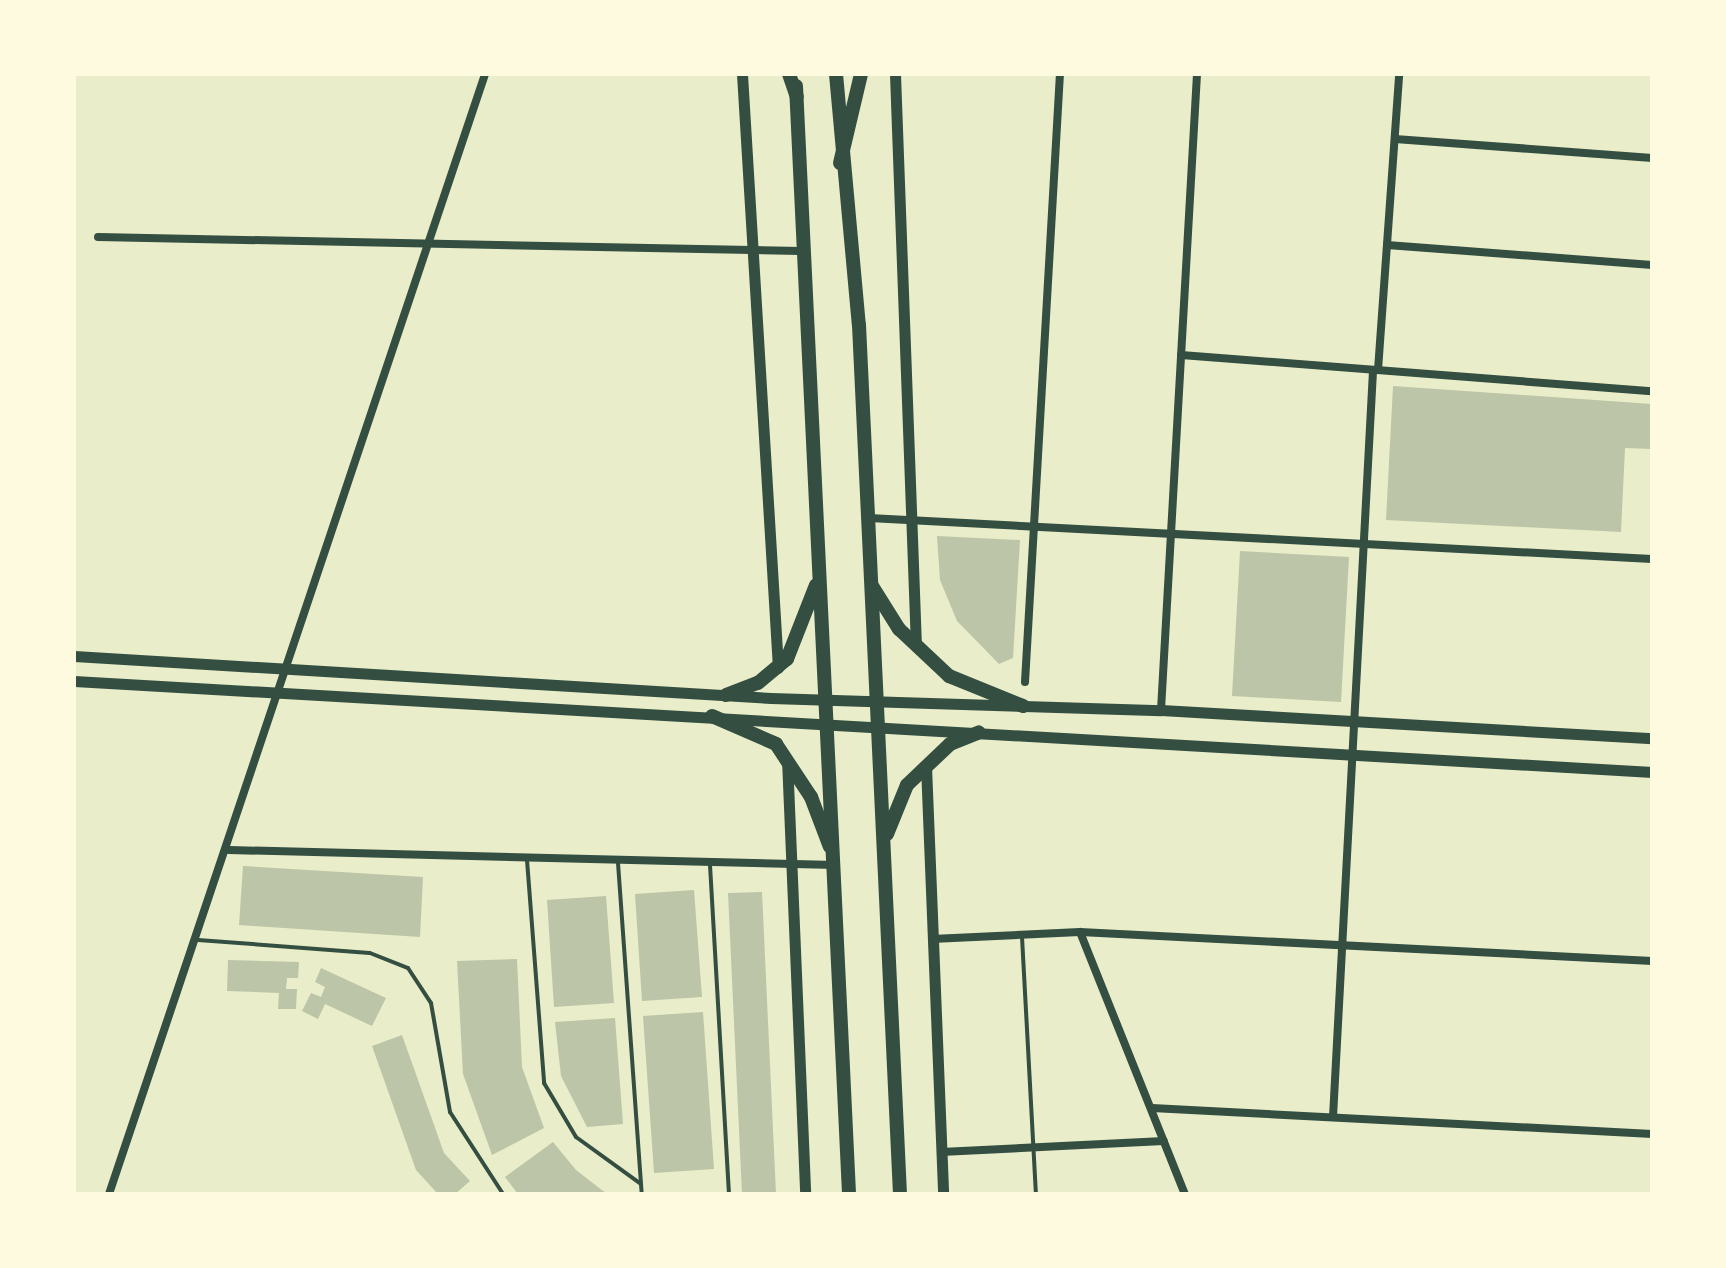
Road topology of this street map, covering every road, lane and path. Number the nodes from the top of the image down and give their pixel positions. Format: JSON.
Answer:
{"nodes":[{"id":1,"x":485,"y":74,"type":"edge"},
{"id":2,"x":742,"y":74,"type":"edge"},
{"id":3,"x":789,"y":74,"type":"edge"},
{"id":4,"x":796,"y":74,"type":"edge"},
{"id":5,"x":836,"y":74,"type":"edge"},
{"id":6,"x":861,"y":74,"type":"edge"},
{"id":7,"x":895,"y":74,"type":"edge"},
{"id":8,"x":1060,"y":74,"type":"edge"},
{"id":9,"x":1197,"y":74,"type":"edge"},
{"id":10,"x":1399,"y":74,"type":"edge"},
{"id":11,"x":797,"y":97,"type":"junction"},
{"id":12,"x":1395,"y":139,"type":"junction"},
{"id":13,"x":1652,"y":158,"type":"edge"},
{"id":14,"x":840,"y":163,"type":"junction"},
{"id":15,"x":98,"y":237,"type":"dead end"},
{"id":16,"x":431,"y":240,"type":"junction"},
{"id":17,"x":1387,"y":245,"type":"junction"},
{"id":18,"x":801,"y":251,"type":"junction"},
{"id":19,"x":758,"y":252,"type":"junction"},
{"id":20,"x":1652,"y":265,"type":"edge"},
{"id":21,"x":1181,"y":355,"type":"junction"},
{"id":22,"x":1375,"y":370,"type":"junction"},
{"id":23,"x":1652,"y":391,"type":"edge"},
{"id":24,"x":869,"y":518,"type":"junction"},
{"id":25,"x":911,"y":521,"type":"junction"},
{"id":26,"x":1034,"y":527,"type":"junction"},
{"id":27,"x":1171,"y":534,"type":"junction"},
{"id":28,"x":1363,"y":544,"type":"junction"},
{"id":29,"x":1652,"y":559,"type":"edge"},
{"id":30,"x":819,"y":573,"type":"junction"},
{"id":31,"x":871,"y":583,"type":"junction"},
{"id":32,"x":916,"y":648,"type":"junction"},
{"id":33,"x":74,"y":656,"type":"edge"},
{"id":34,"x":290,"y":668,"type":"junction"},
{"id":35,"x":778,"y":668,"type":"junction"},
{"id":36,"x":74,"y":681,"type":"edge"},
{"id":37,"x":1025,"y":682,"type":"dead end"},
{"id":38,"x":282,"y":695,"type":"junction"},
{"id":39,"x":726,"y":695,"type":"junction"},
{"id":40,"x":828,"y":700,"type":"junction"},
{"id":41,"x":874,"y":701,"type":"junction"},
{"id":42,"x":1023,"y":706,"type":"junction"},
{"id":43,"x":1161,"y":710,"type":"junction"},
{"id":44,"x":712,"y":716,"type":"junction"},
{"id":45,"x":1354,"y":721,"type":"junction"},
{"id":46,"x":829,"y":722,"type":"junction"},
{"id":47,"x":875,"y":727,"type":"junction"},
{"id":48,"x":979,"y":732,"type":"junction"},
{"id":49,"x":1652,"y":738,"type":"edge"},
{"id":50,"x":1352,"y":754,"type":"junction"},
{"id":51,"x":787,"y":758,"type":"junction"},
{"id":52,"x":926,"y":766,"type":"junction"},
{"id":53,"x":1652,"y":772,"type":"edge"},
{"id":54,"x":884,"y":846,"type":"junction"},
{"id":55,"x":229,"y":850,"type":"junction"},
{"id":56,"x":527,"y":860,"type":"junction"},
{"id":57,"x":618,"y":863,"type":"junction"},
{"id":58,"x":710,"y":865,"type":"junction"},
{"id":59,"x":836,"y":865,"type":"junction"},
{"id":60,"x":790,"y":867,"type":"junction"},
{"id":61,"x":1080,"y":932,"type":"junction"},
{"id":62,"x":1022,"y":935,"type":"junction"},
{"id":63,"x":932,"y":939,"type":"junction"},
{"id":64,"x":198,"y":940,"type":"junction"},
{"id":65,"x":1342,"y":945,"type":"junction"},
{"id":66,"x":1652,"y":961,"type":"edge"},
{"id":67,"x":1152,"y":1108,"type":"junction"},
{"id":68,"x":1333,"y":1117,"type":"junction"},
{"id":69,"x":1652,"y":1134,"type":"edge"},
{"id":70,"x":1164,"y":1141,"type":"junction"},
{"id":71,"x":1034,"y":1147,"type":"junction"},
{"id":72,"x":941,"y":1152,"type":"junction"},
{"id":73,"x":641,"y":1184,"type":"junction"},
{"id":74,"x":109,"y":1194,"type":"edge"},
{"id":75,"x":503,"y":1194,"type":"edge"},
{"id":76,"x":642,"y":1194,"type":"edge"},
{"id":77,"x":729,"y":1194,"type":"edge"},
{"id":78,"x":805,"y":1194,"type":"edge"},
{"id":79,"x":849,"y":1194,"type":"edge"},
{"id":80,"x":900,"y":1194,"type":"edge"},
{"id":81,"x":943,"y":1194,"type":"edge"},
{"id":82,"x":1036,"y":1194,"type":"edge"},
{"id":83,"x":1185,"y":1194,"type":"edge"}],
"edges":[{"from":1,"to":16,"type":"street"},
{"from":2,"to":19,"type":"street"},
{"from":3,"to":11,"type":"main road"},
{"from":4,"to":11,"type":"main road"},
{"from":5,"to":14,"type":"main road"},
{"from":6,"to":14,"type":"main road"},
{"from":7,"to":25,"type":"street"},
{"from":8,"to":26,"type":"street"},
{"from":9,"to":21,"type":"street"},
{"from":10,"to":12,"type":"street"},
{"from":11,"to":18,"type":"main road"},
{"from":12,"to":13,"type":"street"},
{"from":12,"to":17,"type":"street"},
{"from":14,"to":24,"type":"main road"},
{"from":15,"to":16,"type":"street"},
{"from":16,"to":19,"type":"street"},
{"from":16,"to":34,"type":"street"},
{"from":17,"to":20,"type":"street"},
{"from":17,"to":22,"type":"street"},
{"from":18,"to":19,"type":"street"},
{"from":18,"to":30,"type":"main road"},
{"from":19,"to":35,"type":"street"},
{"from":21,"to":22,"type":"street"},
{"from":21,"to":27,"type":"street"},
{"from":22,"to":23,"type":"street"},
{"from":22,"to":28,"type":"street"},
{"from":24,"to":25,"type":"street"},
{"from":24,"to":31,"type":"main road"},
{"from":25,"to":26,"type":"street"},
{"from":25,"to":32,"type":"street"},
{"from":26,"to":27,"type":"street"},
{"from":26,"to":37,"type":"street"},
{"from":27,"to":28,"type":"street"},
{"from":27,"to":43,"type":"street"},
{"from":28,"to":29,"type":"street"},
{"from":28,"to":45,"type":"street"},
{"from":30,"to":35,"type":"main road"},
{"from":30,"to":40,"type":"main road"},
{"from":31,"to":32,"type":"main road"},
{"from":31,"to":41,"type":"main road"},
{"from":32,"to":42,"type":"main road"},
{"from":33,"to":34,"type":"street"},
{"from":34,"to":38,"type":"street"},
{"from":34,"to":39,"type":"street"},
{"from":35,"to":39,"type":"main road"},
{"from":36,"to":38,"type":"street"},
{"from":38,"to":44,"type":"street"},
{"from":38,"to":55,"type":"street"},
{"from":39,"to":40,"type":"street"},
{"from":40,"to":41,"type":"street"},
{"from":40,"to":46,"type":"main road"},
{"from":41,"to":42,"type":"street"},
{"from":41,"to":47,"type":"main road"},
{"from":42,"to":43,"type":"street"},
{"from":43,"to":45,"type":"street"},
{"from":44,"to":46,"type":"street"},
{"from":44,"to":51,"type":"main road"},
{"from":45,"to":49,"type":"street"},
{"from":45,"to":50,"type":"street"},
{"from":46,"to":47,"type":"street"},
{"from":46,"to":59,"type":"main road"},
{"from":47,"to":48,"type":"street"},
{"from":47,"to":54,"type":"main road"},
{"from":48,"to":50,"type":"street"},
{"from":48,"to":52,"type":"main road"},
{"from":50,"to":53,"type":"street"},
{"from":50,"to":65,"type":"street"},
{"from":51,"to":59,"type":"main road"},
{"from":51,"to":60,"type":"street"},
{"from":52,"to":54,"type":"main road"},
{"from":52,"to":63,"type":"street"},
{"from":54,"to":80,"type":"main road"},
{"from":55,"to":56,"type":"street"},
{"from":55,"to":64,"type":"street"},
{"from":56,"to":57,"type":"street"},
{"from":56,"to":73,"type":"lane"},
{"from":57,"to":58,"type":"street"},
{"from":57,"to":73,"type":"lane"},
{"from":58,"to":60,"type":"street"},
{"from":58,"to":77,"type":"lane"},
{"from":59,"to":60,"type":"street"},
{"from":59,"to":79,"type":"main road"},
{"from":60,"to":78,"type":"street"},
{"from":61,"to":62,"type":"street"},
{"from":61,"to":65,"type":"street"},
{"from":61,"to":67,"type":"street"},
{"from":62,"to":63,"type":"street"},
{"from":62,"to":71,"type":"lane"},
{"from":63,"to":72,"type":"street"},
{"from":64,"to":74,"type":"street"},
{"from":64,"to":75,"type":"lane"},
{"from":65,"to":66,"type":"street"},
{"from":65,"to":68,"type":"street"},
{"from":67,"to":68,"type":"street"},
{"from":67,"to":70,"type":"street"},
{"from":68,"to":69,"type":"street"},
{"from":70,"to":71,"type":"street"},
{"from":70,"to":83,"type":"street"},
{"from":71,"to":72,"type":"street"},
{"from":71,"to":82,"type":"lane"},
{"from":72,"to":81,"type":"street"},
{"from":73,"to":76,"type":"lane"}]}
